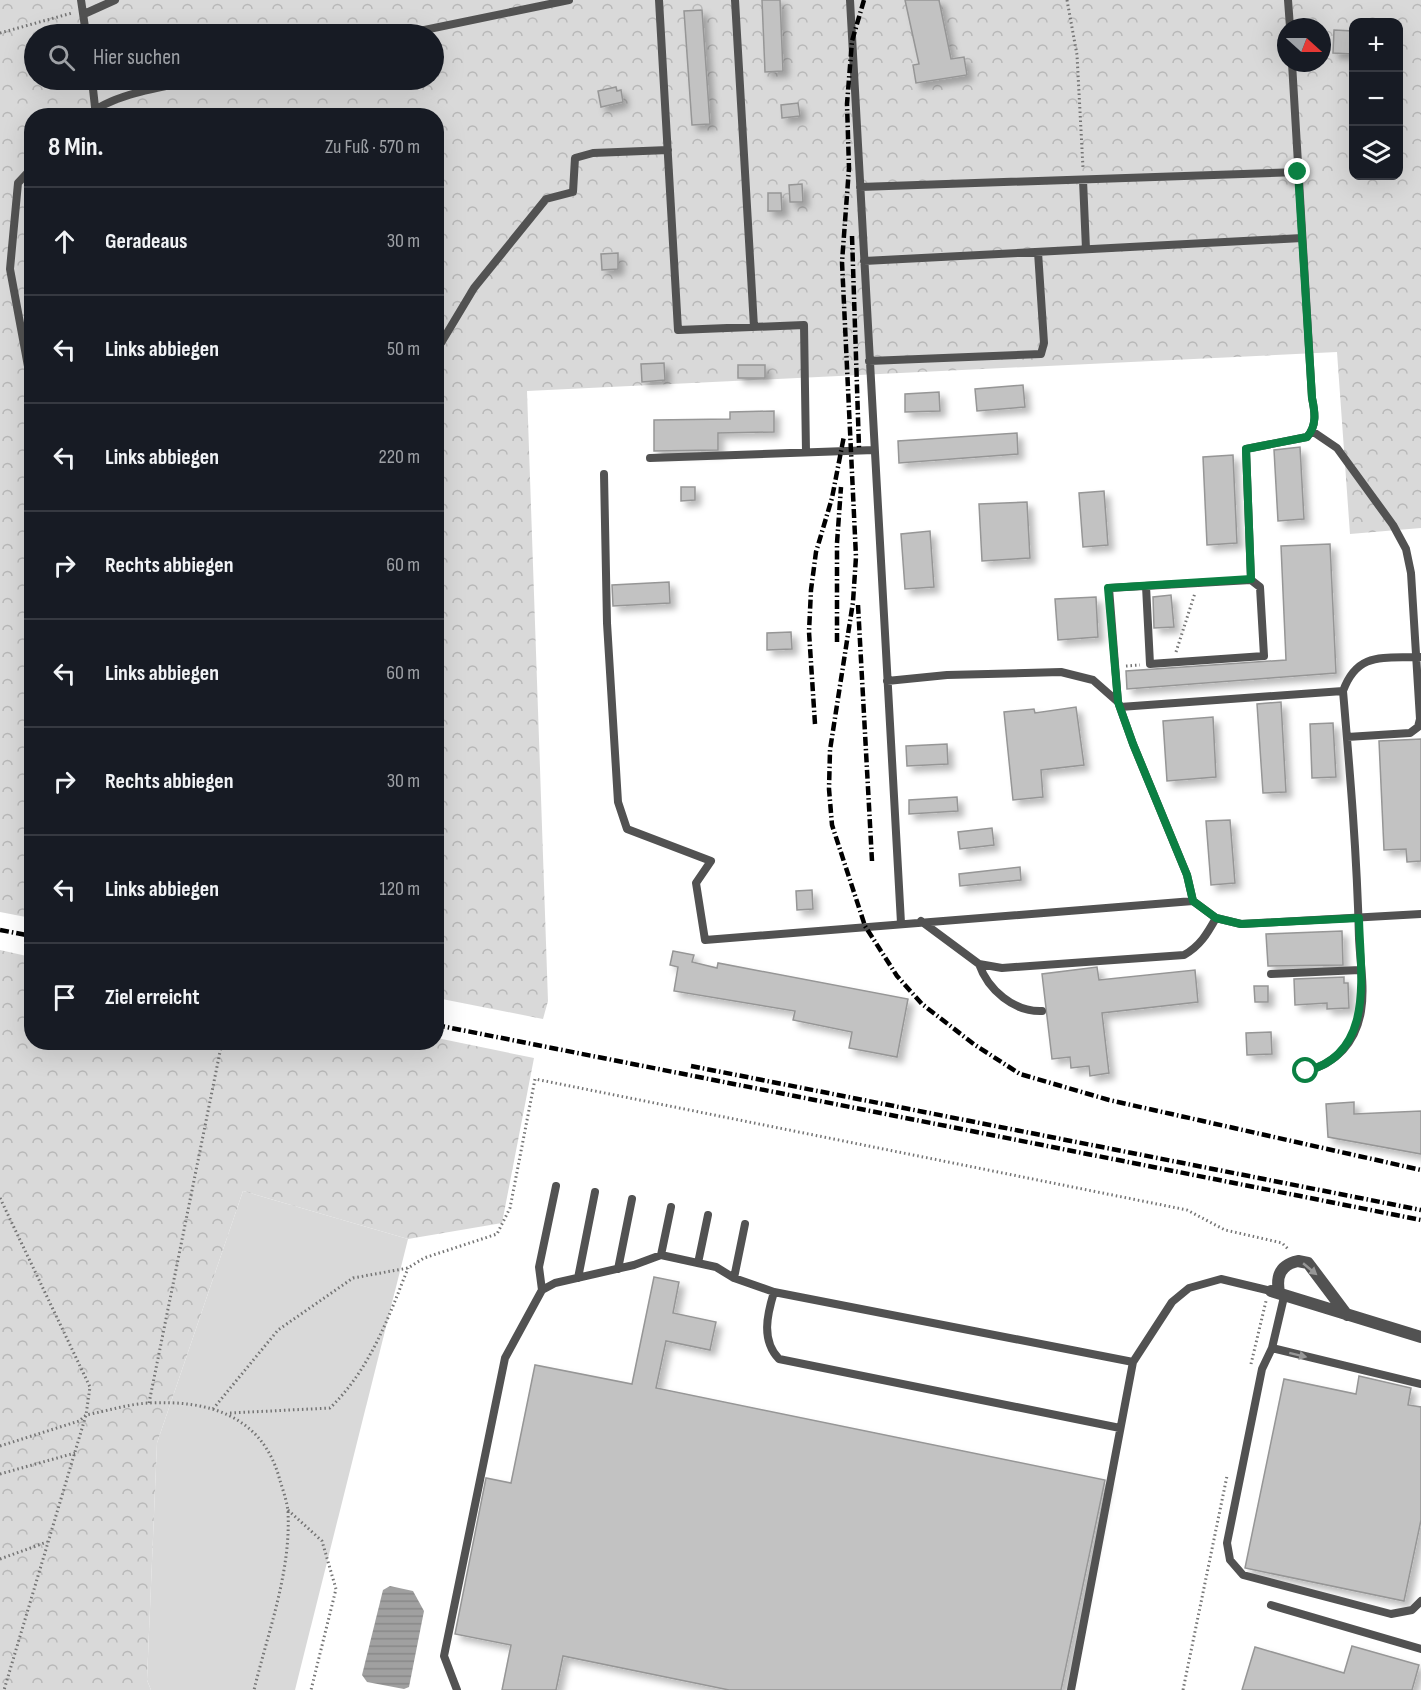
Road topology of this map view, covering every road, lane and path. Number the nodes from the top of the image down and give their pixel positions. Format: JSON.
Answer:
{"nodes":[{"id":1,"x":81,"y":0,"type":"edge"},
{"id":2,"x":115,"y":0,"type":"edge"},
{"id":3,"x":569,"y":0,"type":"edge"},
{"id":4,"x":659,"y":0,"type":"edge"},
{"id":5,"x":735,"y":0,"type":"edge"},
{"id":6,"x":850,"y":0,"type":"edge"},
{"id":7,"x":1067,"y":0,"type":"edge"},
{"id":8,"x":1288,"y":0,"type":"edge"},
{"id":9,"x":83,"y":12,"type":"junction"},
{"id":10,"x":1289,"y":18,"type":"edge"},
{"id":11,"x":36,"y":24,"type":"edge"},
{"id":12,"x":85,"y":24,"type":"edge"},
{"id":13,"x":444,"y":26,"type":"edge"},
{"id":14,"x":24,"y":27,"type":"edge"},
{"id":15,"x":0,"y":33,"type":"edge"},
{"id":16,"x":1292,"y":72,"type":"edge"},
{"id":17,"x":93,"y":90,"type":"edge"},
{"id":18,"x":150,"y":90,"type":"edge"},
{"id":19,"x":95,"y":108,"type":"edge"},
{"id":20,"x":104,"y":108,"type":"edge"},
{"id":21,"x":668,"y":150,"type":"junction"},
{"id":22,"x":1298,"y":172,"type":"junction"},
{"id":23,"x":24,"y":177,"type":"edge"},
{"id":24,"x":1083,"y":180,"type":"junction"},
{"id":25,"x":860,"y":187,"type":"junction"},
{"id":26,"x":1302,"y":238,"type":"junction"},
{"id":27,"x":1086,"y":249,"type":"junction"},
{"id":28,"x":1038,"y":252,"type":"junction"},
{"id":29,"x":864,"y":261,"type":"junction"},
{"id":30,"x":754,"y":327,"type":"junction"},
{"id":31,"x":444,"y":338,"type":"edge"},
{"id":32,"x":24,"y":345,"type":"edge"},
{"id":33,"x":869,"y":361,"type":"junction"},
{"id":34,"x":1312,"y":431,"type":"junction"},
{"id":35,"x":874,"y":450,"type":"junction"},
{"id":36,"x":806,"y":452,"type":"junction"},
{"id":37,"x":650,"y":458,"type":"dead end"},
{"id":38,"x":604,"y":474,"type":"dead end"},
{"id":39,"x":1251,"y":579,"type":"junction"},
{"id":40,"x":1199,"y":582,"type":"junction"},
{"id":41,"x":1146,"y":585,"type":"junction"},
{"id":42,"x":1419,"y":657,"type":"edge"},
{"id":43,"x":1172,"y":663,"type":"junction"},
{"id":44,"x":887,"y":681,"type":"junction"},
{"id":45,"x":1343,"y":691,"type":"junction"},
{"id":46,"x":1119,"y":704,"type":"junction"},
{"id":47,"x":1347,"y":737,"type":"junction"},
{"id":48,"x":1193,"y":901,"type":"junction"},
{"id":49,"x":1421,"y":915,"type":"edge"},
{"id":50,"x":1216,"y":918,"type":"junction"},
{"id":51,"x":1359,"y":918,"type":"junction"},
{"id":52,"x":921,"y":921,"type":"junction"},
{"id":53,"x":901,"y":922,"type":"junction"},
{"id":54,"x":979,"y":964,"type":"junction"},
{"id":55,"x":1360,"y":970,"type":"junction"},
{"id":56,"x":1271,"y":974,"type":"dead end"},
{"id":57,"x":1042,"y":1011,"type":"dead end"},
{"id":58,"x":220,"y":1050,"type":"edge"},
{"id":59,"x":1306,"y":1071,"type":"dead end"},
{"id":60,"x":556,"y":1186,"type":"dead end"},
{"id":61,"x":595,"y":1192,"type":"dead end"},
{"id":62,"x":0,"y":1198,"type":"edge"},
{"id":63,"x":632,"y":1199,"type":"dead end"},
{"id":64,"x":671,"y":1207,"type":"dead end"},
{"id":65,"x":708,"y":1215,"type":"dead end"},
{"id":66,"x":745,"y":1224,"type":"dead end"},
{"id":67,"x":661,"y":1255,"type":"junction"},
{"id":68,"x":1298,"y":1261,"type":"junction"},
{"id":69,"x":698,"y":1263,"type":"junction"},
{"id":70,"x":408,"y":1268,"type":"junction"},
{"id":71,"x":618,"y":1269,"type":"junction"},
{"id":72,"x":578,"y":1278,"type":"junction"},
{"id":73,"x":734,"y":1278,"type":"junction"},
{"id":74,"x":542,"y":1290,"type":"junction"},
{"id":75,"x":774,"y":1292,"type":"junction"},
{"id":76,"x":1278,"y":1293,"type":"junction"},
{"id":77,"x":1347,"y":1315,"type":"junction"},
{"id":78,"x":1421,"y":1337,"type":"edge"},
{"id":79,"x":1272,"y":1348,"type":"junction"},
{"id":80,"x":1132,"y":1362,"type":"junction"},
{"id":81,"x":1421,"y":1384,"type":"edge"},
{"id":82,"x":149,"y":1403,"type":"junction"},
{"id":83,"x":213,"y":1409,"type":"junction"},
{"id":84,"x":228,"y":1414,"type":"junction"},
{"id":85,"x":86,"y":1415,"type":"junction"},
{"id":86,"x":1120,"y":1428,"type":"junction"},
{"id":87,"x":0,"y":1446,"type":"edge"},
{"id":88,"x":75,"y":1453,"type":"junction"},
{"id":89,"x":0,"y":1474,"type":"edge"},
{"id":90,"x":288,"y":1510,"type":"junction"},
{"id":91,"x":47,"y":1542,"type":"junction"},
{"id":92,"x":0,"y":1559,"type":"edge"},
{"id":93,"x":1421,"y":1601,"type":"edge"},
{"id":94,"x":1271,"y":1605,"type":"dead end"},
{"id":95,"x":1421,"y":1650,"type":"edge"},
{"id":96,"x":4,"y":1690,"type":"edge"},
{"id":97,"x":255,"y":1690,"type":"edge"},
{"id":98,"x":310,"y":1690,"type":"edge"},
{"id":99,"x":457,"y":1690,"type":"edge"},
{"id":100,"x":1071,"y":1690,"type":"edge"}],
"edges":[{"from":1,"to":9,"type":"lane"},
{"from":2,"to":9,"type":"lane"},
{"from":3,"to":13,"type":"lane"},
{"from":4,"to":21,"type":"lane"},
{"from":5,"to":30,"type":"lane"},
{"from":6,"to":25,"type":"lane"},
{"from":7,"to":24,"type":"path"},
{"from":8,"to":10,"type":"lane"},
{"from":9,"to":11,"type":"path"},
{"from":9,"to":12,"type":"lane"},
{"from":14,"to":15,"type":"path"},
{"from":16,"to":22,"type":"lane"},
{"from":17,"to":19,"type":"lane"},
{"from":18,"to":20,"type":"lane"},
{"from":21,"to":30,"type":"lane"},
{"from":21,"to":31,"type":"lane"},
{"from":22,"to":24,"type":"lane"},
{"from":22,"to":26,"type":"lane"},
{"from":23,"to":32,"type":"lane"},
{"from":24,"to":25,"type":"lane"},
{"from":24,"to":27,"type":"lane"},
{"from":25,"to":29,"type":"lane"},
{"from":26,"to":27,"type":"lane"},
{"from":26,"to":34,"type":"lane"},
{"from":27,"to":28,"type":"lane"},
{"from":28,"to":29,"type":"lane"},
{"from":28,"to":33,"type":"lane"},
{"from":29,"to":33,"type":"lane"},
{"from":30,"to":36,"type":"lane"},
{"from":33,"to":35,"type":"lane"},
{"from":34,"to":39,"type":"lane"},
{"from":34,"to":42,"type":"lane"},
{"from":35,"to":36,"type":"lane"},
{"from":35,"to":44,"type":"lane"},
{"from":36,"to":37,"type":"lane"},
{"from":38,"to":53,"type":"lane"},
{"from":39,"to":40,"type":"lane"},
{"from":39,"to":43,"type":"lane"},
{"from":40,"to":41,"type":"lane"},
{"from":40,"to":43,"type":"path"},
{"from":41,"to":43,"type":"lane"},
{"from":41,"to":46,"type":"lane"},
{"from":42,"to":45,"type":"lane"},
{"from":42,"to":47,"type":"lane"},
{"from":44,"to":46,"type":"lane"},
{"from":44,"to":53,"type":"lane"},
{"from":45,"to":46,"type":"lane"},
{"from":45,"to":47,"type":"lane"},
{"from":46,"to":48,"type":"lane"},
{"from":47,"to":51,"type":"lane"},
{"from":48,"to":50,"type":"lane"},
{"from":48,"to":52,"type":"lane"},
{"from":49,"to":51,"type":"lane"},
{"from":50,"to":51,"type":"lane"},
{"from":50,"to":54,"type":"lane"},
{"from":51,"to":55,"type":"lane"},
{"from":52,"to":53,"type":"lane"},
{"from":52,"to":54,"type":"lane"},
{"from":54,"to":57,"type":"lane"},
{"from":55,"to":56,"type":"lane"},
{"from":55,"to":59,"type":"lane"},
{"from":58,"to":82,"type":"path"},
{"from":60,"to":74,"type":"lane"},
{"from":61,"to":72,"type":"lane"},
{"from":62,"to":85,"type":"path"},
{"from":63,"to":71,"type":"lane"},
{"from":64,"to":67,"type":"lane"},
{"from":65,"to":69,"type":"lane"},
{"from":66,"to":73,"type":"lane"},
{"from":67,"to":69,"type":"lane"},
{"from":67,"to":71,"type":"lane"},
{"from":68,"to":70,"type":"path"},
{"from":68,"to":76,"type":"street"},
{"from":68,"to":77,"type":"street","one_way":true},
{"from":69,"to":73,"type":"lane"},
{"from":70,"to":83,"type":"path"},
{"from":70,"to":84,"type":"path"},
{"from":71,"to":72,"type":"lane"},
{"from":72,"to":74,"type":"lane"},
{"from":73,"to":75,"type":"lane"},
{"from":74,"to":99,"type":"lane"},
{"from":75,"to":80,"type":"lane"},
{"from":75,"to":86,"type":"lane"},
{"from":76,"to":77,"type":"street"},
{"from":76,"to":79,"type":"lane"},
{"from":76,"to":80,"type":"lane"},
{"from":77,"to":78,"type":"street"},
{"from":79,"to":81,"type":"lane","one_way":true},
{"from":79,"to":93,"type":"lane"},
{"from":80,"to":86,"type":"lane"},
{"from":82,"to":83,"type":"path"},
{"from":82,"to":85,"type":"path"},
{"from":83,"to":84,"type":"path"},
{"from":84,"to":90,"type":"path"},
{"from":85,"to":87,"type":"path"},
{"from":85,"to":88,"type":"path"},
{"from":86,"to":100,"type":"lane"},
{"from":88,"to":89,"type":"path"},
{"from":88,"to":91,"type":"path"},
{"from":90,"to":97,"type":"path"},
{"from":90,"to":98,"type":"path"},
{"from":91,"to":92,"type":"path"},
{"from":91,"to":96,"type":"path"},
{"from":94,"to":95,"type":"lane"}]}
